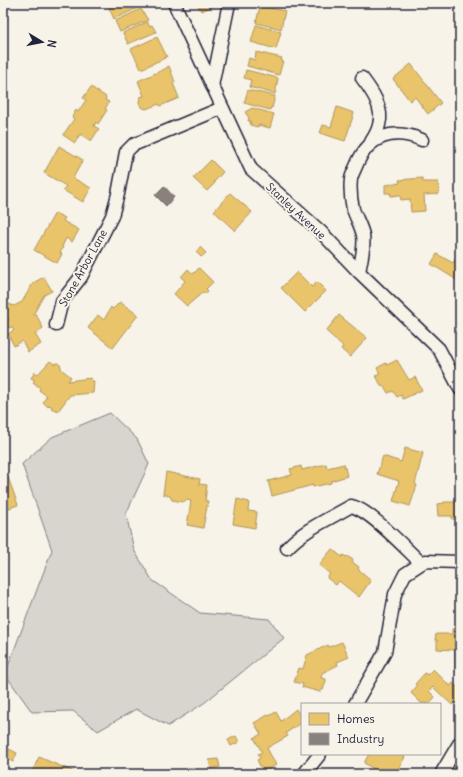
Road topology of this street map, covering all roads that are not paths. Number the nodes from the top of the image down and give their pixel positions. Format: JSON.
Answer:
{"nodes":[{"id":1,"x":174,"y":3,"type":"edge"},
{"id":2,"x":229,"y":3,"type":"edge"},
{"id":3,"x":362,"y":78,"type":"dead end"},
{"id":4,"x":212,"y":86,"type":"junction"},
{"id":5,"x":222,"y":108,"type":"junction"},
{"id":6,"x":422,"y":140,"type":"dead end"},
{"id":7,"x":371,"y":142,"type":"junction"},
{"id":8,"x":360,"y":272,"type":"junction"},
{"id":9,"x":56,"y":325,"type":"dead end"},
{"id":10,"x":460,"y":389,"type":"edge"},
{"id":11,"x":287,"y":548,"type":"dead end"},
{"id":12,"x":460,"y":562,"type":"edge"},
{"id":13,"x":422,"y":563,"type":"junction"},
{"id":14,"x":356,"y":703,"type":"edge"},
{"id":15,"x":460,"y":742,"type":"edge"},
{"id":16,"x":319,"y":755,"type":"edge"},
{"id":17,"x":304,"y":774,"type":"edge"},
{"id":18,"x":440,"y":774,"type":"edge"}],
"edges":[{"from":1,"to":4,"type":"street","name":"Stanley Avenue"},
{"from":2,"to":4,"type":"street"},
{"from":3,"to":7,"type":"street"},
{"from":4,"to":5,"type":"street","name":"Stanley Avenue"},
{"from":5,"to":8,"type":"street","name":"Stanley Avenue"},
{"from":5,"to":9,"type":"street","name":"Stone Arbor Lane"},
{"from":6,"to":7,"type":"street"},
{"from":7,"to":8,"type":"street"},
{"from":8,"to":10,"type":"street","name":"Stanley Avenue"},
{"from":11,"to":13,"type":"street"},
{"from":12,"to":13,"type":"street"},
{"from":13,"to":14,"type":"street"},
{"from":15,"to":18,"type":"street"},
{"from":16,"to":17,"type":"street"}]}
